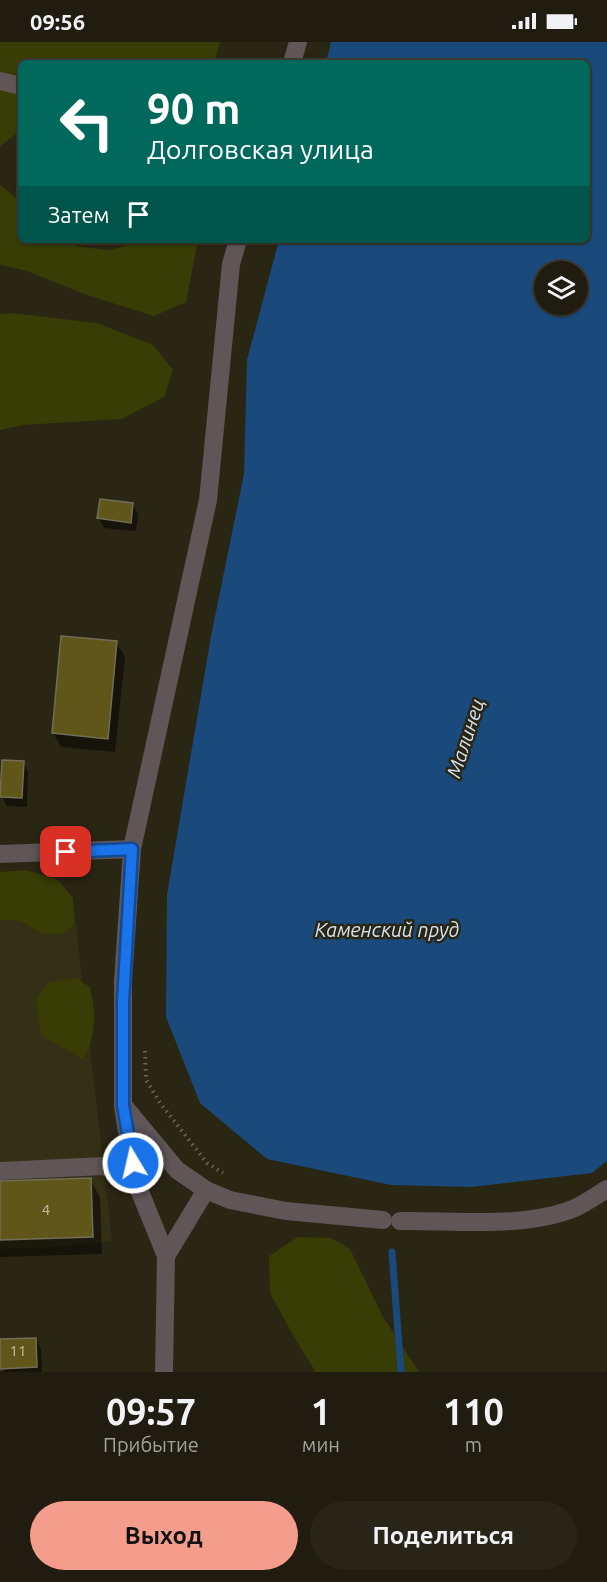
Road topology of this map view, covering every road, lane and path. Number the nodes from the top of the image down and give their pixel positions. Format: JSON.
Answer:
{"nodes":[{"id":1,"x":298,"y":42,"type":"edge"},
{"id":2,"x":293,"y":60,"type":"edge"},
{"id":3,"x":0,"y":81,"type":"edge"},
{"id":4,"x":18,"y":86,"type":"edge"},
{"id":5,"x":237,"y":243,"type":"edge"},
{"id":6,"x":132,"y":849,"type":"junction"},
{"id":7,"x":0,"y":854,"type":"edge"},
{"id":8,"x":145,"y":1044,"type":"dead end"},
{"id":9,"x":123,"y":1105,"type":"junction"},
{"id":10,"x":0,"y":1171,"type":"edge"},
{"id":11,"x":225,"y":1175,"type":"dead end"},
{"id":12,"x":135,"y":1177,"type":"junction"},
{"id":13,"x":607,"y":1189,"type":"edge"},
{"id":14,"x":206,"y":1190,"type":"junction"},
{"id":15,"x":166,"y":1256,"type":"junction"},
{"id":16,"x":164,"y":1372,"type":"edge"}],
"edges":[{"from":1,"to":2,"type":"street"},
{"from":3,"to":4,"type":"street"},
{"from":5,"to":6,"type":"street"},
{"from":6,"to":7,"type":"street"},
{"from":6,"to":9,"type":"street"},
{"from":8,"to":11,"type":"path"},
{"from":9,"to":12,"type":"street"},
{"from":9,"to":14,"type":"street"},
{"from":10,"to":12,"type":"street"},
{"from":12,"to":15,"type":"street"},
{"from":13,"to":14,"type":"street"},
{"from":14,"to":15,"type":"street"},
{"from":15,"to":16,"type":"street"}]}
